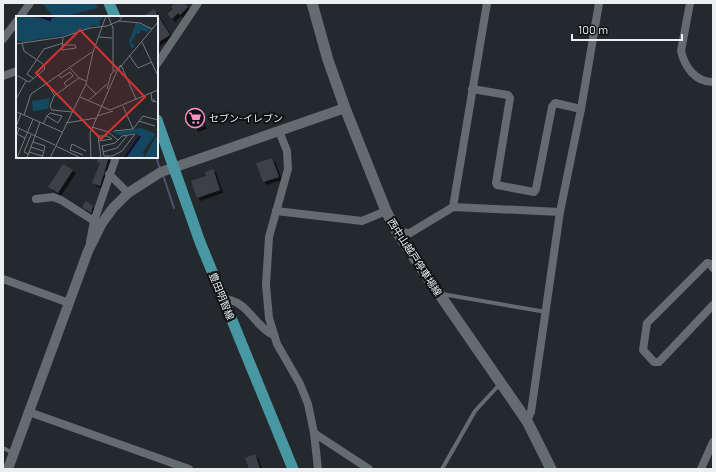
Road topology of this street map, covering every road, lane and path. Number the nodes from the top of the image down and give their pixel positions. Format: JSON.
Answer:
{"nodes":[{"id":1,"x":30,"y":3,"type":"edge"},
{"id":2,"x":109,"y":3,"type":"edge"},
{"id":3,"x":198,"y":3,"type":"edge"},
{"id":4,"x":312,"y":3,"type":"edge"},
{"id":5,"x":488,"y":3,"type":"edge"},
{"id":6,"x":599,"y":3,"type":"edge"},
{"id":7,"x":690,"y":3,"type":"edge"},
{"id":8,"x":21,"y":16,"type":"edge"},
{"id":9,"x":113,"y":16,"type":"edge"},
{"id":10,"x":16,"y":21,"type":"edge"},
{"id":11,"x":3,"y":39,"type":"edge"},
{"id":12,"x":158,"y":63,"type":"edge"},
{"id":13,"x":16,"y":71,"type":"edge"},
{"id":14,"x":3,"y":76,"type":"edge"},
{"id":15,"x":713,"y":82,"type":"edge"},
{"id":16,"x":472,"y":89,"type":"junction"},
{"id":17,"x":344,"y":108,"type":"junction"},
{"id":18,"x":581,"y":109,"type":"junction"},
{"id":19,"x":158,"y":123,"type":"edge"},
{"id":20,"x":279,"y":131,"type":"junction"},
{"id":21,"x":116,"y":158,"type":"edge"},
{"id":22,"x":173,"y":167,"type":"junction"},
{"id":23,"x":110,"y":174,"type":"junction"},
{"id":24,"x":128,"y":194,"type":"junction"},
{"id":25,"x":36,"y":199,"type":"dead end"},
{"id":26,"x":453,"y":207,"type":"junction"},
{"id":27,"x":276,"y":211,"type":"junction"},
{"id":28,"x":386,"y":211,"type":"junction"},
{"id":29,"x":560,"y":212,"type":"junction"},
{"id":30,"x":94,"y":221,"type":"junction"},
{"id":31,"x":397,"y":232,"type":"junction"},
{"id":32,"x":88,"y":250,"type":"junction"},
{"id":33,"x":713,"y":268,"type":"edge"},
{"id":34,"x":3,"y":279,"type":"edge"},
{"id":35,"x":439,"y":294,"type":"junction"},
{"id":36,"x":223,"y":299,"type":"junction"},
{"id":37,"x":69,"y":303,"type":"junction"},
{"id":38,"x":713,"y":305,"type":"edge"},
{"id":39,"x":547,"y":312,"type":"junction"},
{"id":40,"x":273,"y":335,"type":"junction"},
{"id":41,"x":500,"y":384,"type":"junction"},
{"id":42,"x":29,"y":412,"type":"junction"},
{"id":43,"x":527,"y":421,"type":"junction"},
{"id":44,"x":314,"y":433,"type":"junction"},
{"id":45,"x":713,"y":442,"type":"edge"},
{"id":46,"x":3,"y":448,"type":"edge"},
{"id":47,"x":14,"y":453,"type":"junction"},
{"id":48,"x":8,"y":469,"type":"edge"},
{"id":49,"x":189,"y":469,"type":"edge"},
{"id":50,"x":293,"y":469,"type":"edge"},
{"id":51,"x":318,"y":469,"type":"edge"},
{"id":52,"x":369,"y":469,"type":"edge"},
{"id":53,"x":442,"y":469,"type":"edge"},
{"id":54,"x":551,"y":469,"type":"edge"},
{"id":55,"x":701,"y":469,"type":"edge"}],
"edges":[{"from":1,"to":8,"type":"street"},
{"from":2,"to":9,"type":"main road"},
{"from":3,"to":12,"type":"street"},
{"from":4,"to":17,"type":"main road","name":"西中山越戸停車場線"},
{"from":5,"to":16,"type":"street"},
{"from":6,"to":18,"type":"street"},
{"from":7,"to":15,"type":"street"},
{"from":10,"to":11,"type":"street"},
{"from":13,"to":14,"type":"street"},
{"from":16,"to":18,"type":"street"},
{"from":16,"to":26,"type":"street"},
{"from":17,"to":20,"type":"street"},
{"from":17,"to":28,"type":"main road","name":"西中山越戸停車場線"},
{"from":18,"to":29,"type":"street"},
{"from":19,"to":22,"type":"main road","name":"豊田明智線"},
{"from":20,"to":22,"type":"street"},
{"from":20,"to":27,"type":"street"},
{"from":21,"to":23,"type":"street"},
{"from":22,"to":24,"type":"street"},
{"from":22,"to":36,"type":"main road","name":"豊田明智線"},
{"from":23,"to":24,"type":"street"},
{"from":23,"to":30,"type":"street"},
{"from":24,"to":32,"type":"street"},
{"from":25,"to":30,"type":"street"},
{"from":26,"to":29,"type":"street"},
{"from":26,"to":31,"type":"street"},
{"from":27,"to":28,"type":"street"},
{"from":27,"to":40,"type":"street"},
{"from":28,"to":31,"type":"main road","name":"西中山越戸停車場線"},
{"from":29,"to":39,"type":"street"},
{"from":30,"to":32,"type":"street"},
{"from":31,"to":35,"type":"main road","name":"西中山越戸停車場線"},
{"from":32,"to":37,"type":"street"},
{"from":33,"to":38,"type":"street"},
{"from":34,"to":37,"type":"street"},
{"from":35,"to":39,"type":"lane"},
{"from":35,"to":41,"type":"main road","name":"西中山越戸停車場線"},
{"from":36,"to":40,"type":"street"},
{"from":36,"to":50,"type":"main road","name":"豊田明智線"},
{"from":37,"to":42,"type":"street"},
{"from":39,"to":43,"type":"street"},
{"from":40,"to":44,"type":"street"},
{"from":41,"to":43,"type":"main road","name":"西中山越戸停車場線"},
{"from":41,"to":53,"type":"lane"},
{"from":42,"to":47,"type":"street"},
{"from":42,"to":49,"type":"street"},
{"from":43,"to":54,"type":"main road","name":"西中山越戸停車場線"},
{"from":44,"to":51,"type":"street"},
{"from":44,"to":52,"type":"street"},
{"from":45,"to":55,"type":"street"},
{"from":46,"to":47,"type":"lane"},
{"from":47,"to":48,"type":"street"}]}
